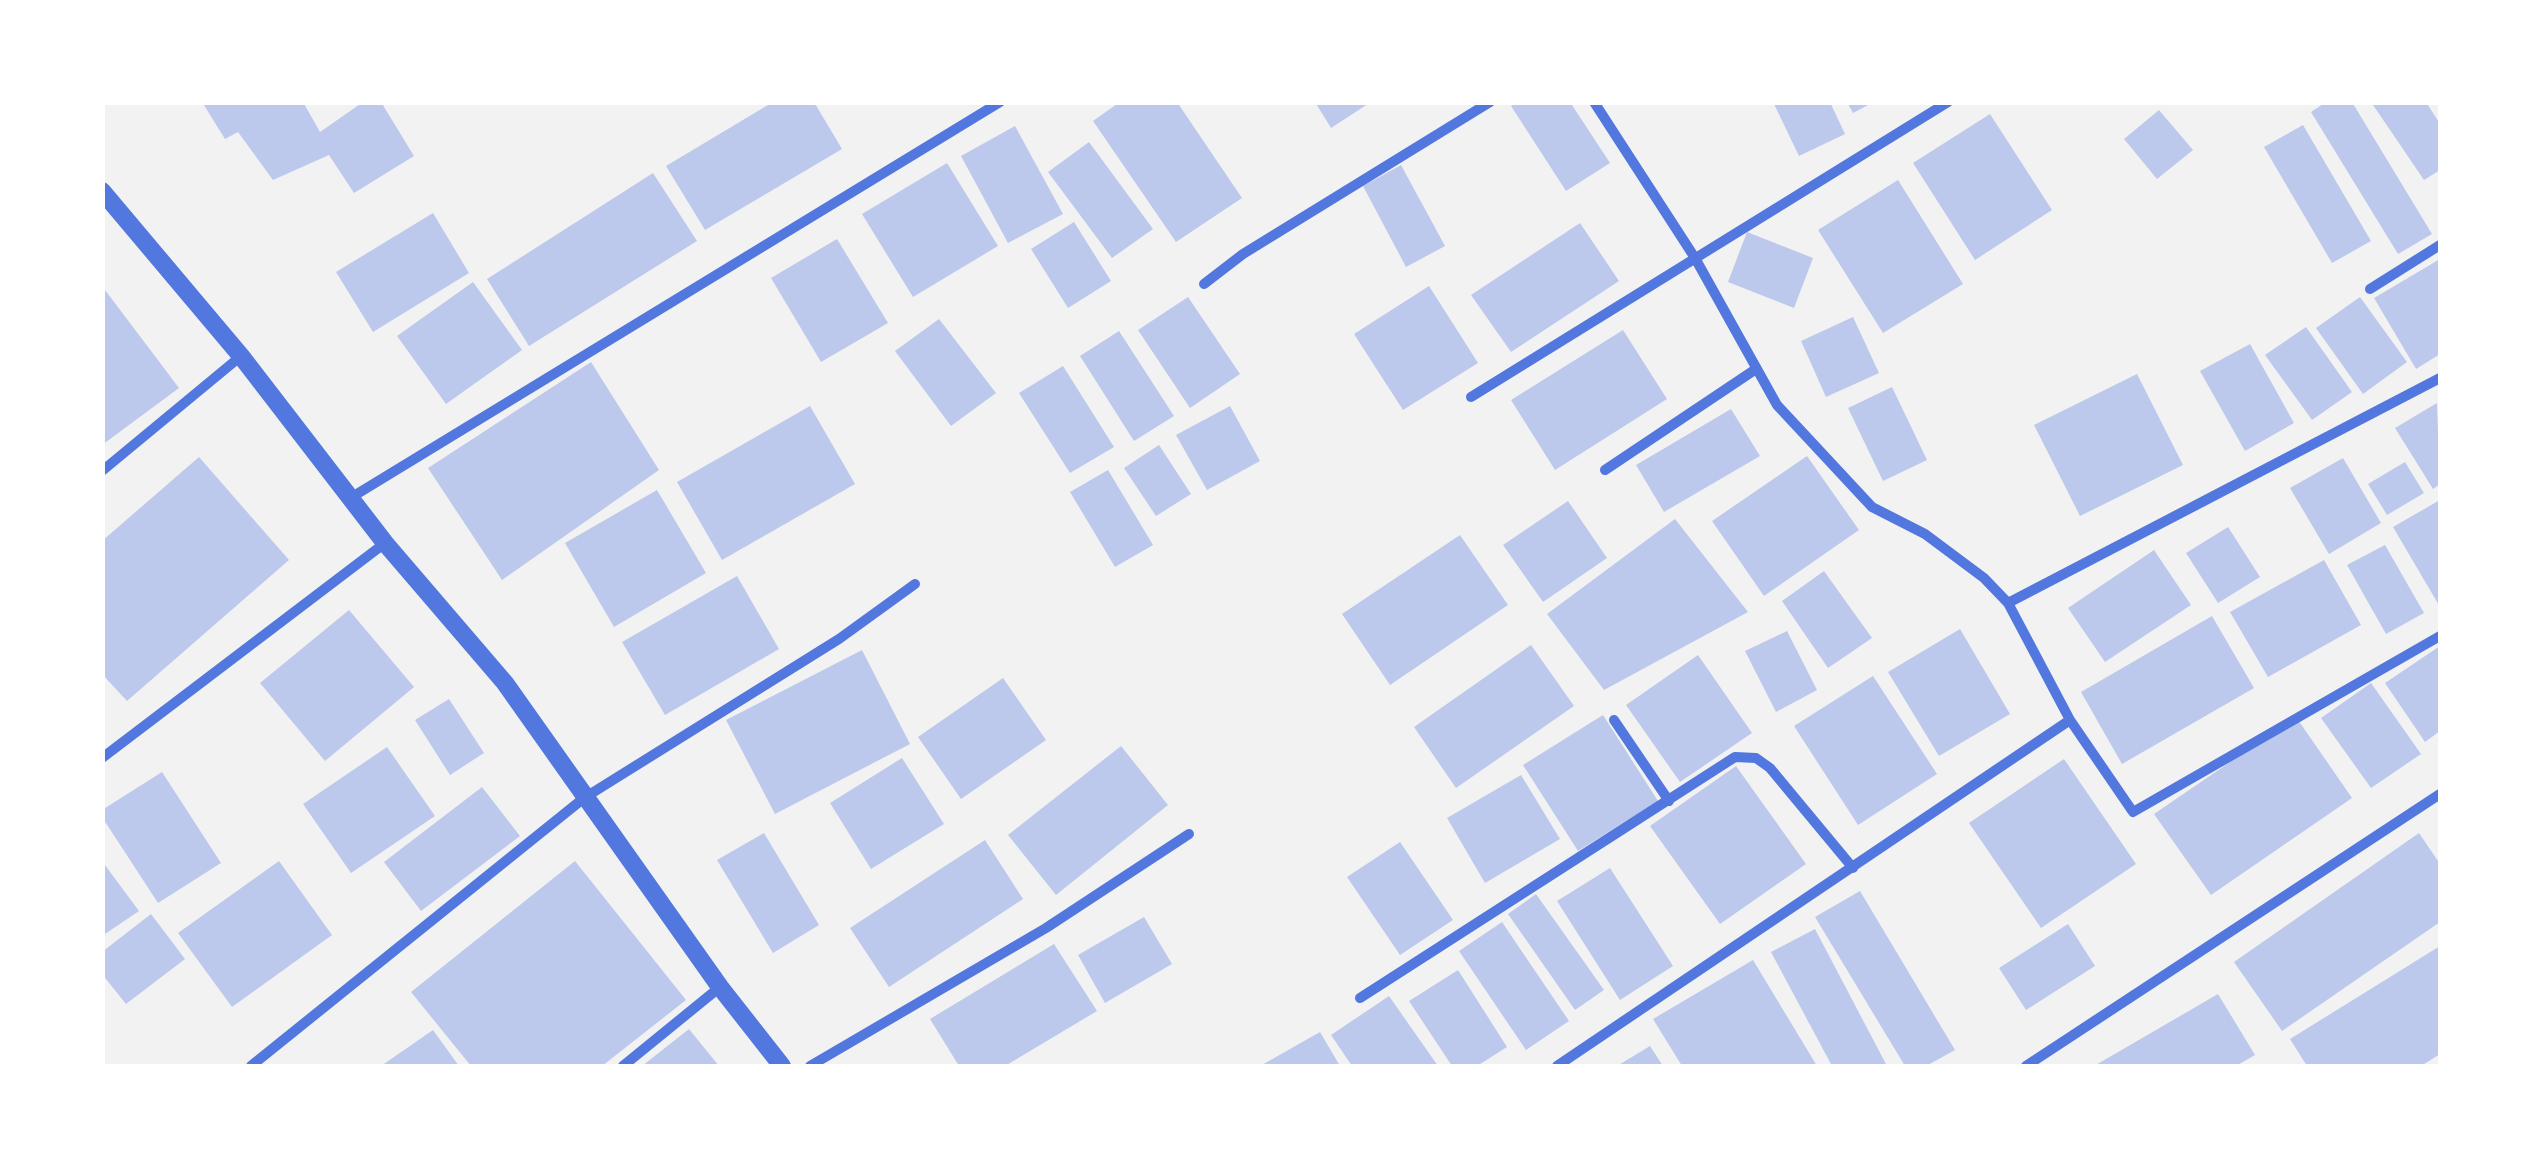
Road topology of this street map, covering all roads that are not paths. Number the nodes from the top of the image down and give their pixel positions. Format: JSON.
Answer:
{"nodes":[{"id":1,"x":1000,"y":102,"type":"edge"},
{"id":2,"x":1490,"y":102,"type":"edge"},
{"id":3,"x":1594,"y":102,"type":"edge"},
{"id":4,"x":1948,"y":102,"type":"edge"},
{"id":5,"x":102,"y":191,"type":"edge"},
{"id":6,"x":2440,"y":245,"type":"edge"},
{"id":7,"x":1696,"y":258,"type":"junction"},
{"id":8,"x":1204,"y":284,"type":"dead end"},
{"id":9,"x":2370,"y":289,"type":"dead end"},
{"id":10,"x":241,"y":356,"type":"junction"},
{"id":11,"x":1756,"y":368,"type":"junction"},
{"id":12,"x":2440,"y":378,"type":"edge"},
{"id":13,"x":1471,"y":397,"type":"dead end"},
{"id":14,"x":1605,"y":470,"type":"dead end"},
{"id":15,"x":102,"y":471,"type":"edge"},
{"id":16,"x":352,"y":497,"type":"junction"},
{"id":17,"x":384,"y":543,"type":"junction"},
{"id":18,"x":914,"y":584,"type":"dead end"},
{"id":19,"x":2008,"y":603,"type":"junction"},
{"id":20,"x":2440,"y":636,"type":"edge"},
{"id":21,"x":1614,"y":720,"type":"dead end"},
{"id":22,"x":2070,"y":720,"type":"junction"},
{"id":23,"x":102,"y":758,"type":"edge"},
{"id":24,"x":584,"y":798,"type":"junction"},
{"id":25,"x":1669,"y":800,"type":"junction"},
{"id":26,"x":2438,"y":800,"type":"edge"},
{"id":27,"x":1189,"y":834,"type":"dead end"},
{"id":28,"x":1853,"y":868,"type":"junction"},
{"id":29,"x":720,"y":988,"type":"junction"},
{"id":30,"x":1360,"y":998,"type":"dead end"},
{"id":31,"x":251,"y":1066,"type":"edge"},
{"id":32,"x":624,"y":1066,"type":"edge"},
{"id":33,"x":782,"y":1066,"type":"edge"},
{"id":34,"x":810,"y":1066,"type":"edge"},
{"id":35,"x":1557,"y":1066,"type":"edge"},
{"id":36,"x":2026,"y":1066,"type":"edge"}],
"edges":[{"from":1,"to":16,"type":"street"},
{"from":2,"to":8,"type":"street"},
{"from":3,"to":7,"type":"street"},
{"from":4,"to":7,"type":"street"},
{"from":5,"to":10,"type":"street"},
{"from":6,"to":9,"type":"street"},
{"from":7,"to":11,"type":"street"},
{"from":7,"to":13,"type":"street"},
{"from":10,"to":15,"type":"street"},
{"from":10,"to":16,"type":"street"},
{"from":11,"to":14,"type":"street"},
{"from":11,"to":19,"type":"street"},
{"from":12,"to":19,"type":"street"},
{"from":16,"to":17,"type":"street"},
{"from":17,"to":23,"type":"street"},
{"from":17,"to":24,"type":"street"},
{"from":18,"to":24,"type":"street"},
{"from":19,"to":22,"type":"street"},
{"from":20,"to":22,"type":"street"},
{"from":21,"to":25,"type":"street"},
{"from":22,"to":28,"type":"street"},
{"from":24,"to":29,"type":"street"},
{"from":24,"to":31,"type":"street"},
{"from":25,"to":28,"type":"street"},
{"from":25,"to":30,"type":"street"},
{"from":26,"to":36,"type":"street"},
{"from":27,"to":34,"type":"street"},
{"from":28,"to":35,"type":"street"},
{"from":29,"to":32,"type":"street"},
{"from":29,"to":33,"type":"street"}]}
